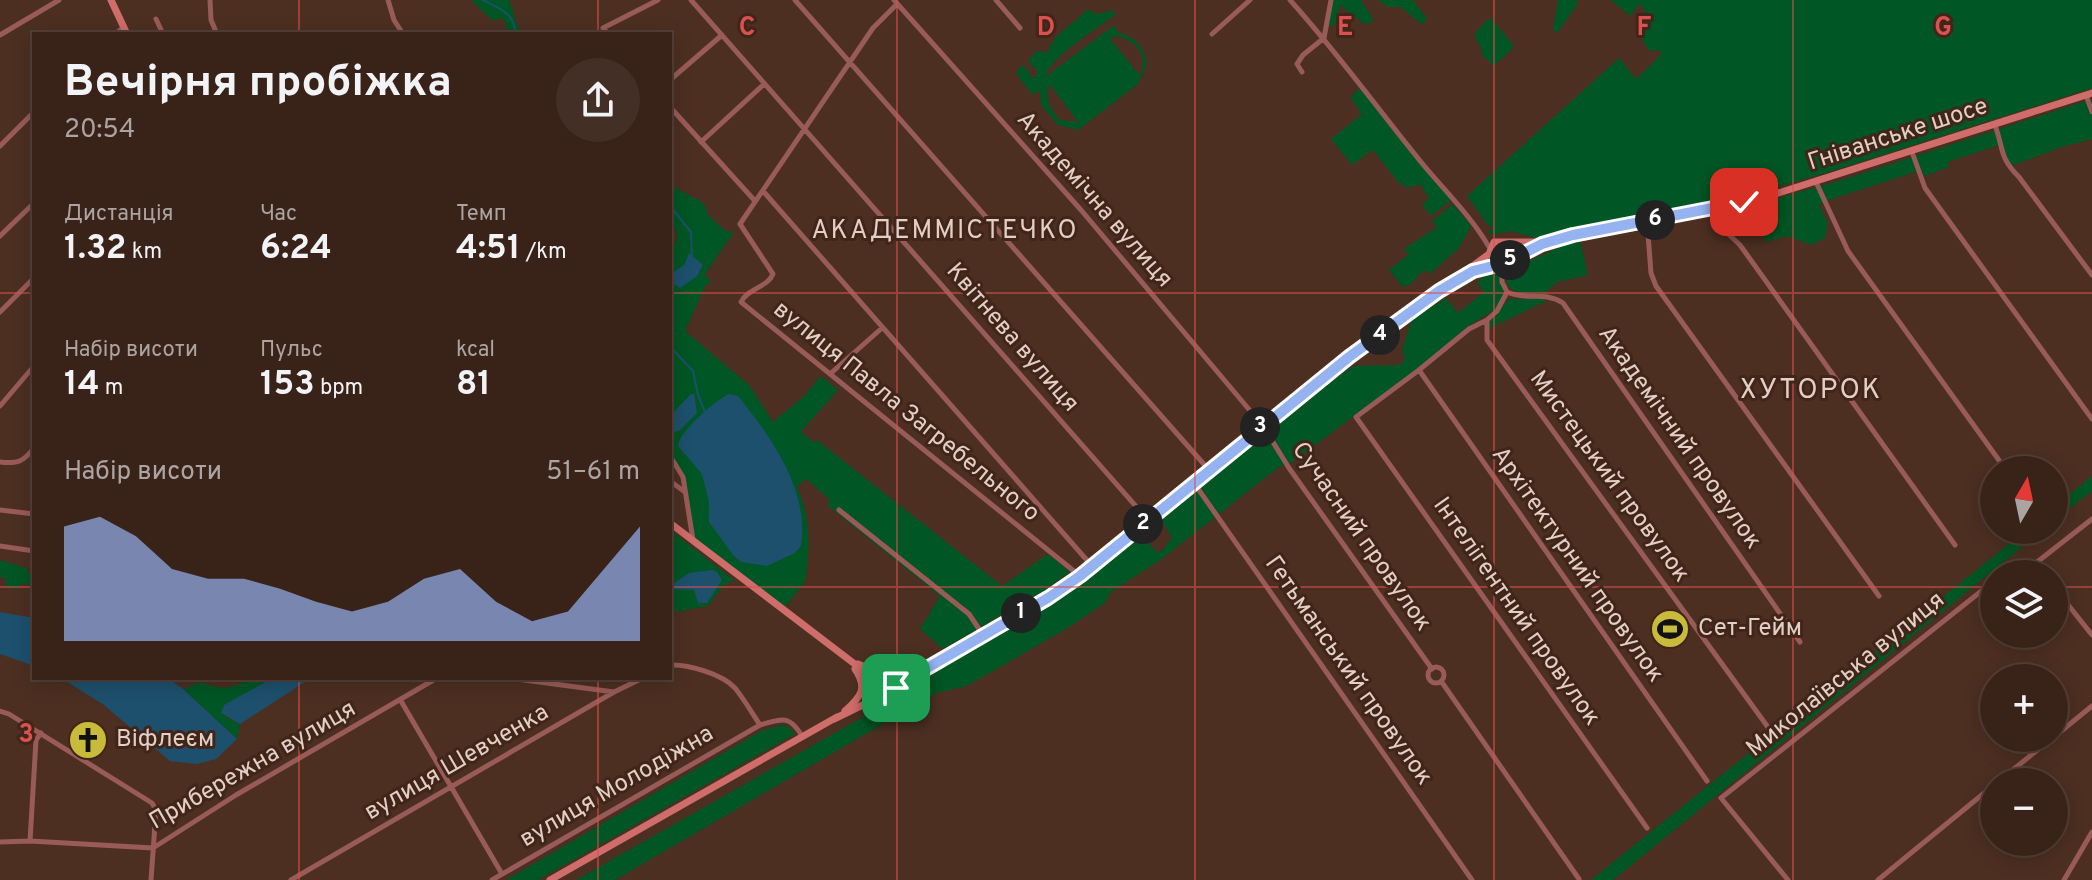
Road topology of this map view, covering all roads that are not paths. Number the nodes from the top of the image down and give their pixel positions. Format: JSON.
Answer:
{"nodes":[{"id":1,"x":59,"y":0,"type":"edge"},
{"id":2,"x":111,"y":0,"type":"edge"},
{"id":3,"x":210,"y":0,"type":"edge"},
{"id":4,"x":388,"y":0,"type":"edge"},
{"id":5,"x":658,"y":0,"type":"edge"},
{"id":6,"x":691,"y":0,"type":"edge"},
{"id":7,"x":795,"y":0,"type":"edge"},
{"id":8,"x":996,"y":0,"type":"edge"},
{"id":9,"x":1250,"y":0,"type":"edge"},
{"id":10,"x":1290,"y":0,"type":"edge"},
{"id":11,"x":1331,"y":0,"type":"edge"},
{"id":12,"x":896,"y":2,"type":"edge"},
{"id":13,"x":156,"y":19,"type":"dead end"},
{"id":14,"x":1020,"y":28,"type":"dead end"},
{"id":15,"x":125,"y":31,"type":"edge"},
{"id":16,"x":162,"y":32,"type":"edge"},
{"id":17,"x":216,"y":32,"type":"edge"},
{"id":18,"x":402,"y":32,"type":"edge"},
{"id":19,"x":606,"y":32,"type":"edge"},
{"id":20,"x":1212,"y":34,"type":"dead end"},
{"id":21,"x":0,"y":35,"type":"edge"},
{"id":22,"x":722,"y":35,"type":"junction"},
{"id":23,"x":1324,"y":38,"type":"junction"},
{"id":24,"x":850,"y":62,"type":"junction"},
{"id":25,"x":1302,"y":72,"type":"dead end"},
{"id":26,"x":672,"y":78,"type":"edge"},
{"id":27,"x":764,"y":84,"type":"junction"},
{"id":28,"x":2089,"y":94,"type":"edge"},
{"id":29,"x":672,"y":109,"type":"edge"},
{"id":30,"x":2092,"y":112,"type":"edge"},
{"id":31,"x":32,"y":114,"type":"edge"},
{"id":32,"x":1995,"y":125,"type":"junction"},
{"id":33,"x":804,"y":130,"type":"junction"},
{"id":34,"x":701,"y":142,"type":"junction"},
{"id":35,"x":0,"y":146,"type":"edge"},
{"id":36,"x":1912,"y":152,"type":"junction"},
{"id":37,"x":1816,"y":182,"type":"junction"},
{"id":38,"x":762,"y":191,"type":"junction"},
{"id":39,"x":755,"y":201,"type":"junction"},
{"id":40,"x":32,"y":205,"type":"edge"},
{"id":41,"x":1716,"y":208,"type":"junction"},
{"id":42,"x":1647,"y":221,"type":"junction"},
{"id":43,"x":1481,"y":233,"type":"junction"},
{"id":44,"x":1573,"y":235,"type":"junction"},
{"id":45,"x":0,"y":236,"type":"edge"},
{"id":46,"x":1497,"y":241,"type":"junction"},
{"id":47,"x":1508,"y":243,"type":"junction"},
{"id":48,"x":1489,"y":251,"type":"junction"},
{"id":49,"x":1503,"y":262,"type":"junction"},
{"id":50,"x":2092,"y":275,"type":"edge"},
{"id":51,"x":32,"y":280,"type":"edge"},
{"id":52,"x":1439,"y":291,"type":"junction"},
{"id":53,"x":1507,"y":292,"type":"junction"},
{"id":54,"x":0,"y":312,"type":"edge"},
{"id":55,"x":1487,"y":320,"type":"junction"},
{"id":56,"x":882,"y":328,"type":"junction"},
{"id":57,"x":32,"y":368,"type":"edge"},
{"id":58,"x":1419,"y":370,"type":"junction"},
{"id":59,"x":830,"y":374,"type":"junction"},
{"id":60,"x":0,"y":406,"type":"edge"},
{"id":61,"x":2092,"y":419,"type":"edge"},
{"id":62,"x":1263,"y":426,"type":"junction"},
{"id":63,"x":32,"y":450,"type":"edge"},
{"id":64,"x":1996,"y":456,"type":"edge"},
{"id":65,"x":672,"y":459,"type":"edge"},
{"id":66,"x":0,"y":462,"type":"edge"},
{"id":67,"x":1209,"y":470,"type":"junction"},
{"id":68,"x":672,"y":482,"type":"edge"},
{"id":69,"x":1194,"y":483,"type":"junction"},
{"id":70,"x":686,"y":493,"type":"junction"},
{"id":71,"x":0,"y":510,"type":"edge"},
{"id":72,"x":839,"y":510,"type":"dead end"},
{"id":73,"x":32,"y":514,"type":"edge"},
{"id":74,"x":2092,"y":519,"type":"edge"},
{"id":75,"x":1148,"y":520,"type":"junction"},
{"id":76,"x":672,"y":526,"type":"edge"},
{"id":77,"x":693,"y":541,"type":"junction"},
{"id":78,"x":1955,"y":545,"type":"dead end"},
{"id":79,"x":0,"y":546,"type":"edge"},
{"id":80,"x":32,"y":551,"type":"edge"},
{"id":81,"x":2040,"y":560,"type":"edge"},
{"id":82,"x":1092,"y":566,"type":"junction"},
{"id":83,"x":1080,"y":576,"type":"junction"},
{"id":84,"x":1980,"y":592,"type":"edge"},
{"id":85,"x":1879,"y":596,"type":"dead end"},
{"id":86,"x":2068,"y":605,"type":"edge"},
{"id":87,"x":983,"y":635,"type":"junction"},
{"id":88,"x":2092,"y":635,"type":"edge"},
{"id":89,"x":1800,"y":642,"type":"dead end"},
{"id":90,"x":959,"y":650,"type":"junction"},
{"id":91,"x":938,"y":657,"type":"junction"},
{"id":92,"x":846,"y":658,"type":"junction"},
{"id":93,"x":672,"y":665,"type":"edge"},
{"id":94,"x":856,"y":665,"type":"junction"},
{"id":95,"x":1432,"y":669,"type":"junction"},
{"id":96,"x":434,"y":680,"type":"edge"},
{"id":97,"x":524,"y":680,"type":"edge"},
{"id":98,"x":639,"y":680,"type":"edge"},
{"id":99,"x":888,"y":681,"type":"junction"},
{"id":100,"x":1441,"y":681,"type":"junction"},
{"id":101,"x":895,"y":691,"type":"junction"},
{"id":102,"x":614,"y":692,"type":"junction"},
{"id":103,"x":881,"y":692,"type":"junction"},
{"id":104,"x":401,"y":701,"type":"junction"},
{"id":105,"x":2092,"y":706,"type":"edge"},
{"id":106,"x":0,"y":711,"type":"edge"},
{"id":107,"x":844,"y":713,"type":"junction"},
{"id":108,"x":834,"y":719,"type":"junction"},
{"id":109,"x":760,"y":725,"type":"junction"},
{"id":110,"x":2068,"y":725,"type":"edge"},
{"id":111,"x":1770,"y":730,"type":"dead end"},
{"id":112,"x":41,"y":733,"type":"junction"},
{"id":113,"x":803,"y":737,"type":"junction"},
{"id":114,"x":2035,"y":752,"type":"edge"},
{"id":115,"x":2015,"y":768,"type":"edge"},
{"id":116,"x":1707,"y":781,"type":"dead end"},
{"id":117,"x":452,"y":787,"type":"junction"},
{"id":118,"x":1980,"y":797,"type":"edge"},
{"id":119,"x":1647,"y":828,"type":"dead end"},
{"id":120,"x":2092,"y":832,"type":"edge"},
{"id":121,"x":30,"y":841,"type":"junction"},
{"id":122,"x":0,"y":842,"type":"edge"},
{"id":123,"x":153,"y":848,"type":"junction"},
{"id":124,"x":502,"y":874,"type":"junction"},
{"id":125,"x":1579,"y":879,"type":"edge"},
{"id":126,"x":151,"y":880,"type":"edge"},
{"id":127,"x":291,"y":880,"type":"edge"},
{"id":128,"x":492,"y":880,"type":"edge"},
{"id":129,"x":550,"y":880,"type":"edge"},
{"id":130,"x":1472,"y":880,"type":"edge"},
{"id":131,"x":1788,"y":880,"type":"edge"},
{"id":132,"x":1878,"y":880,"type":"edge"},
{"id":133,"x":2064,"y":880,"type":"edge"}],
"edges":[{"from":1,"to":21,"type":"street"},
{"from":2,"to":15,"type":"main road"},
{"from":3,"to":17,"type":"street"},
{"from":4,"to":18,"type":"street"},
{"from":5,"to":19,"type":"street"},
{"from":6,"to":22,"type":"street","name":"Квітнева вулиця"},
{"from":7,"to":24,"type":"street"},
{"from":8,"to":14,"type":"street"},
{"from":9,"to":20,"type":"street"},
{"from":10,"to":23,"type":"street"},
{"from":11,"to":23,"type":"street"},
{"from":12,"to":24,"type":"street","name":"вулиця Павла Загребельного"},
{"from":12,"to":62,"type":"street","name":"Академічна вулиця"},
{"from":13,"to":16,"type":"street"},
{"from":22,"to":26,"type":"street"},
{"from":22,"to":27,"type":"street","name":"Квітнева вулиця"},
{"from":23,"to":25,"type":"street"},
{"from":23,"to":43,"type":"street"},
{"from":24,"to":33,"type":"street","name":"вулиця Павла Загребельного"},
{"from":24,"to":67,"type":"street"},
{"from":27,"to":33,"type":"street","name":"Квітнева вулиця"},
{"from":27,"to":34,"type":"street"},
{"from":28,"to":30,"type":"street"},
{"from":28,"to":32,"type":"main road","name":"Гніванське шосе"},
{"from":29,"to":34,"type":"street"},
{"from":31,"to":35,"type":"street"},
{"from":32,"to":36,"type":"main road","name":"Гніванське шосе"},
{"from":32,"to":50,"type":"street"},
{"from":33,"to":38,"type":"street","name":"вулиця Павла Загребельного"},
{"from":33,"to":75,"type":"street","name":"Квітнева вулиця"},
{"from":34,"to":39,"type":"street"},
{"from":36,"to":37,"type":"main road","name":"Гніванське шосе"},
{"from":36,"to":61,"type":"street"},
{"from":37,"to":41,"type":"main road","name":"Гніванське шосе"},
{"from":37,"to":64,"type":"street"},
{"from":38,"to":39,"type":"street","name":"вулиця Павла Загребельного"},
{"from":38,"to":56,"type":"street"},
{"from":39,"to":59,"type":"street","name":"вулиця Павла Загребельного"},
{"from":40,"to":45,"type":"street"},
{"from":41,"to":42,"type":"main road","name":"Гніванське шосе"},
{"from":41,"to":78,"type":"street"},
{"from":42,"to":44,"type":"main road","name":"Гніванське шосе"},
{"from":42,"to":85,"type":"street"},
{"from":43,"to":46,"type":"street"},
{"from":43,"to":48,"type":"street"},
{"from":44,"to":47,"type":"main road","name":"Гніванське шосе"},
{"from":44,"to":49,"type":"main road","name":"Гніванське шосе"},
{"from":46,"to":47,"type":"main road","name":"Гніванське шосе"},
{"from":46,"to":48,"type":"main road","name":"Гніванське шосе"},
{"from":47,"to":49,"type":"main road"},
{"from":48,"to":49,"type":"main road"},
{"from":48,"to":52,"type":"main road","name":"Гніванське шосе"},
{"from":49,"to":52,"type":"main road","name":"Гніванське шосе"},
{"from":49,"to":53,"type":"street"},
{"from":51,"to":54,"type":"street"},
{"from":52,"to":62,"type":"main road","name":"Гніванське шосе"},
{"from":53,"to":55,"type":"street"},
{"from":53,"to":89,"type":"street","name":"Академічний провулок"},
{"from":55,"to":58,"type":"street"},
{"from":55,"to":111,"type":"street","name":"Мистецький провулок"},
{"from":56,"to":59,"type":"street"},
{"from":56,"to":82,"type":"street"},
{"from":57,"to":60,"type":"street"},
{"from":58,"to":116,"type":"street","name":"Архітектурний провулок"},
{"from":58,"to":119,"type":"street","name":"Інтелігентний провулок"},
{"from":59,"to":83,"type":"street","name":"вулиця Павла Загребельного"},
{"from":62,"to":67,"type":"main road","name":"Гніванське шосе"},
{"from":62,"to":95,"type":"street","name":"Сучасний провулок"},
{"from":63,"to":66,"type":"street"},
{"from":65,"to":70,"type":"street"},
{"from":67,"to":69,"type":"main road","name":"Гніванське шосе"},
{"from":68,"to":70,"type":"street"},
{"from":69,"to":75,"type":"main road","name":"Гніванське шосе"},
{"from":69,"to":130,"type":"street","name":"Гетьманський провулок"},
{"from":70,"to":77,"type":"street"},
{"from":71,"to":73,"type":"street"},
{"from":72,"to":87,"type":"street"},
{"from":74,"to":81,"type":"street"},
{"from":75,"to":82,"type":"main road","name":"Гніванське шосе"},
{"from":76,"to":77,"type":"main road"},
{"from":77,"to":92,"type":"main road"},
{"from":79,"to":80,"type":"street"},
{"from":82,"to":83,"type":"main road","name":"Гніванське шосе"},
{"from":83,"to":87,"type":"main road","name":"Гніванське шосе"},
{"from":84,"to":131,"type":"street","name":"Миколаївська вулиця"},
{"from":86,"to":88,"type":"street"},
{"from":87,"to":90,"type":"main road","name":"Гніванське шосе"},
{"from":90,"to":91,"type":"main road","name":"Гніванське шосе"},
{"from":90,"to":101,"type":"main road","name":"Гніванське шосе"},
{"from":91,"to":92,"type":"main road"},
{"from":91,"to":99,"type":"main road","name":"Гніванське шосе"},
{"from":92,"to":94,"type":"main road"},
{"from":92,"to":107,"type":"main road"},
{"from":93,"to":109,"type":"street"},
{"from":94,"to":99,"type":"main road"},
{"from":94,"to":103,"type":"main road"},
{"from":95,"to":100,"type":"street"},
{"from":95,"to":100,"type":"street"},
{"from":96,"to":104,"type":"street","name":"Прибережна вулиця"},
{"from":97,"to":102,"type":"street"},
{"from":98,"to":102,"type":"street","name":"вулиця Шевченка"},
{"from":99,"to":101,"type":"main road"},
{"from":99,"to":103,"type":"main road"},
{"from":100,"to":125,"type":"street"},
{"from":101,"to":103,"type":"main road","name":"Гніванське шосе"},
{"from":102,"to":117,"type":"street","name":"вулиця Шевченка"},
{"from":103,"to":107,"type":"main road"},
{"from":103,"to":108,"type":"main road"},
{"from":104,"to":117,"type":"street"},
{"from":104,"to":123,"type":"street","name":"Прибережна вулиця"},
{"from":105,"to":110,"type":"street"},
{"from":106,"to":112,"type":"street","name":"Прибережна вулиця"},
{"from":107,"to":108,"type":"main road"},
{"from":108,"to":113,"type":"main road"},
{"from":109,"to":113,"type":"street"},
{"from":109,"to":124,"type":"street","name":"вулиця Молодіжна"},
{"from":112,"to":121,"type":"street"},
{"from":112,"to":123,"type":"street","name":"Прибережна вулиця"},
{"from":113,"to":129,"type":"main road"},
{"from":114,"to":115,"type":"street"},
{"from":117,"to":124,"type":"street"},
{"from":117,"to":127,"type":"street","name":"вулиця Шевченка"},
{"from":118,"to":132,"type":"street"},
{"from":120,"to":133,"type":"street"},
{"from":121,"to":122,"type":"street"},
{"from":121,"to":123,"type":"street"},
{"from":123,"to":126,"type":"street"},
{"from":124,"to":128,"type":"street","name":"вулиця Молодіжна"}]}
